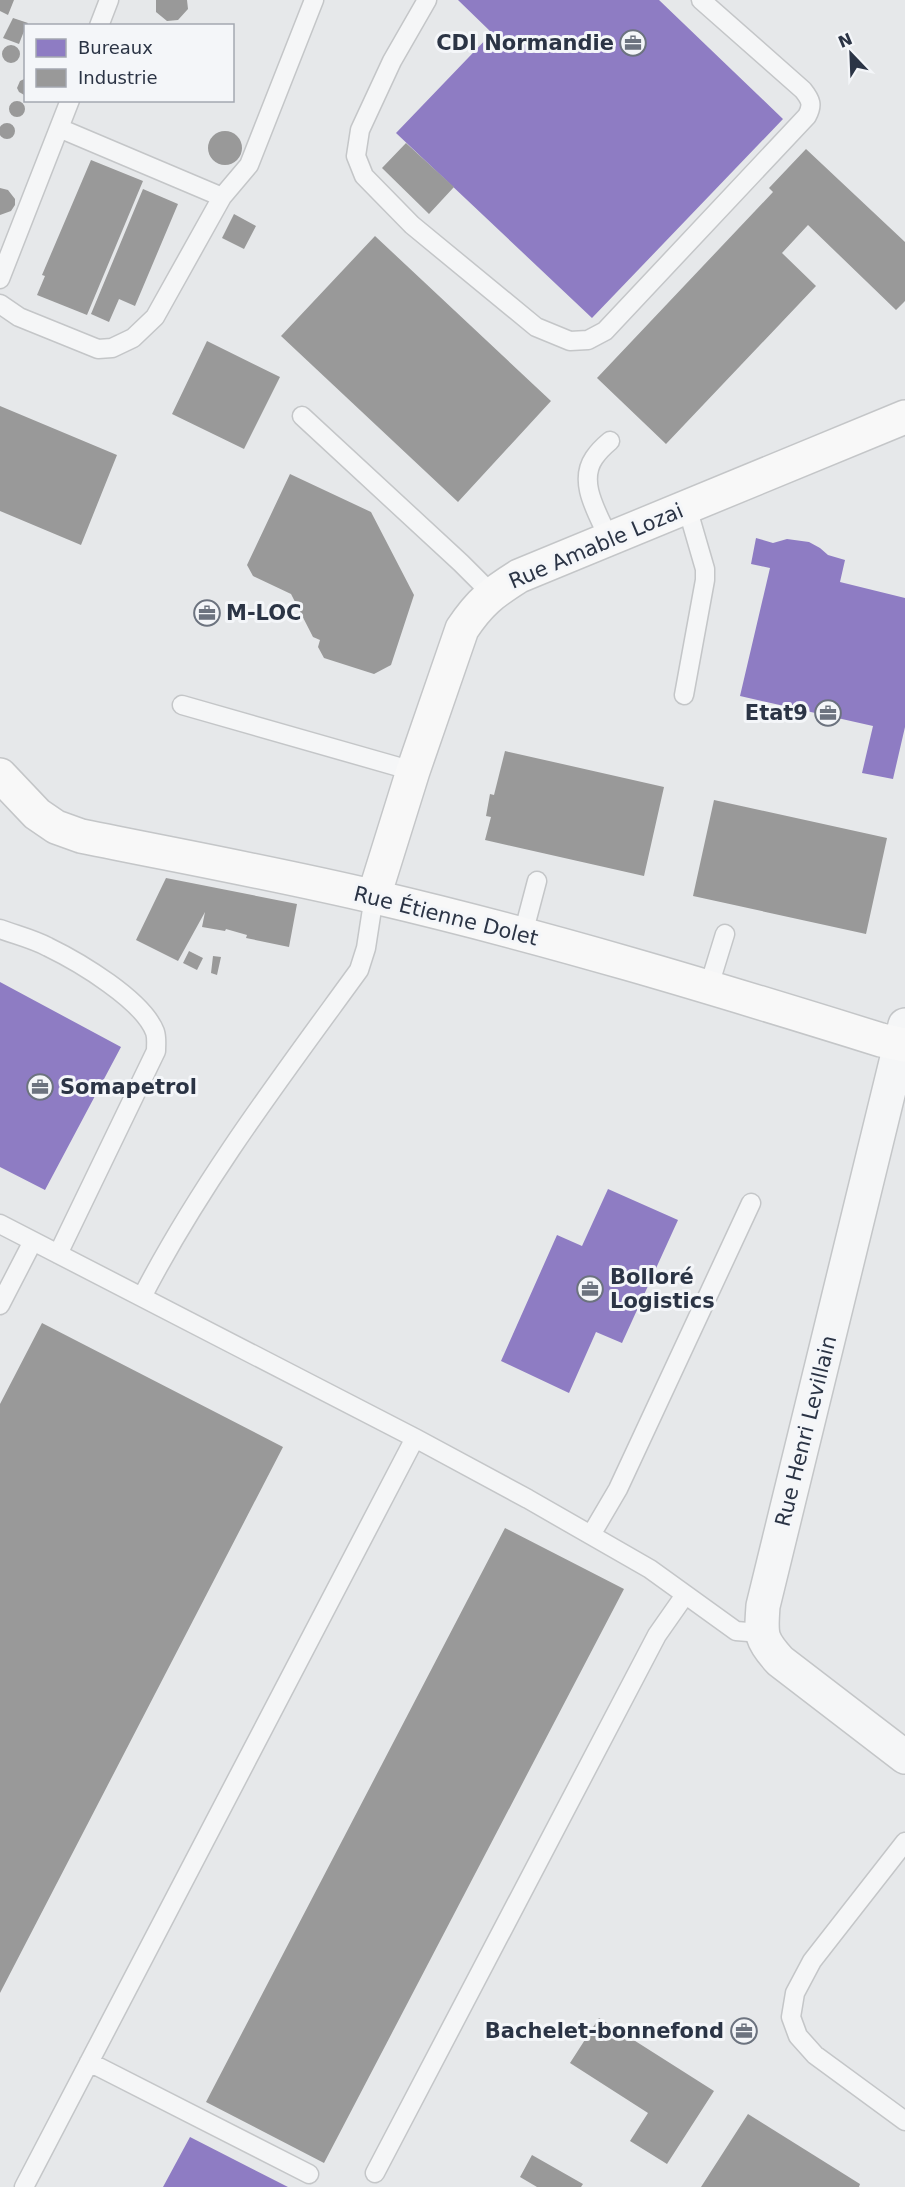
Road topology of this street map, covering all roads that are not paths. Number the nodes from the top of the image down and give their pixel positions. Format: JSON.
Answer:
{"nodes":[{"id":1,"x":110,"y":0,"type":"edge"},
{"id":2,"x":314,"y":0,"type":"edge"},
{"id":3,"x":428,"y":0,"type":"edge"},
{"id":4,"x":701,"y":0,"type":"edge"},
{"id":5,"x":100,"y":24,"type":"edge"},
{"id":6,"x":69,"y":102,"type":"edge"},
{"id":7,"x":59,"y":128,"type":"junction"},
{"id":8,"x":222,"y":196,"type":"junction"},
{"id":9,"x":0,"y":279,"type":"edge"},
{"id":10,"x":0,"y":304,"type":"edge"},
{"id":11,"x":302,"y":416,"type":"dead end"},
{"id":12,"x":905,"y":417,"type":"edge"},
{"id":13,"x":610,"y":441,"type":"dead end"},
{"id":14,"x":687,"y":507,"type":"junction"},
{"id":15,"x":609,"y":539,"type":"junction"},
{"id":16,"x":490,"y":593,"type":"junction"},
{"id":17,"x":684,"y":695,"type":"dead end"},
{"id":18,"x":182,"y":705,"type":"dead end"},
{"id":19,"x":413,"y":771,"type":"junction"},
{"id":20,"x":2,"y":782,"type":"edge"},
{"id":21,"x":537,"y":881,"type":"dead end"},
{"id":22,"x":374,"y":896,"type":"junction"},
{"id":23,"x":0,"y":929,"type":"edge"},
{"id":24,"x":523,"y":934,"type":"junction"},
{"id":25,"x":725,"y":934,"type":"dead end"},
{"id":26,"x":709,"y":986,"type":"junction"},
{"id":27,"x":904,"y":1038,"type":"edge"},
{"id":28,"x":751,"y":1203,"type":"dead end"},
{"id":29,"x":0,"y":1224,"type":"edge"},
{"id":30,"x":33,"y":1241,"type":"junction"},
{"id":31,"x":58,"y":1254,"type":"junction"},
{"id":32,"x":142,"y":1297,"type":"junction"},
{"id":33,"x":0,"y":1305,"type":"edge"},
{"id":34,"x":415,"y":1438,"type":"junction"},
{"id":35,"x":591,"y":1535,"type":"junction"},
{"id":36,"x":685,"y":1595,"type":"junction"},
{"id":37,"x":761,"y":1633,"type":"junction"},
{"id":38,"x":905,"y":1757,"type":"edge"},
{"id":39,"x":905,"y":1842,"type":"edge"},
{"id":40,"x":89,"y":2062,"type":"junction"},
{"id":41,"x":905,"y":2121,"type":"edge"},
{"id":42,"x":375,"y":2173,"type":"dead end"},
{"id":43,"x":309,"y":2174,"type":"dead end"},
{"id":44,"x":24,"y":2187,"type":"edge"}],
"edges":[{"from":1,"to":5,"type":"lane"},
{"from":2,"to":8,"type":"lane"},
{"from":3,"to":4,"type":"lane"},
{"from":6,"to":7,"type":"lane"},
{"from":7,"to":8,"type":"lane"},
{"from":7,"to":9,"type":"lane"},
{"from":8,"to":10,"type":"lane"},
{"from":11,"to":16,"type":"lane"},
{"from":12,"to":14,"type":"street","name":"Rue Amable Lozai"},
{"from":13,"to":15,"type":"lane"},
{"from":14,"to":15,"type":"street","name":"Rue Amable Lozai"},
{"from":14,"to":17,"type":"lane"},
{"from":15,"to":16,"type":"street","name":"Rue Amable Lozai"},
{"from":16,"to":19,"type":"street","name":"Rue Amable Lozai"},
{"from":18,"to":19,"type":"lane"},
{"from":19,"to":22,"type":"street","name":"Rue Amable Lozai"},
{"from":20,"to":22,"type":"street","name":"Rue Étienne Dolet"},
{"from":21,"to":24,"type":"lane"},
{"from":22,"to":24,"type":"street","name":"Rue Étienne Dolet"},
{"from":22,"to":32,"type":"lane"},
{"from":23,"to":31,"type":"lane"},
{"from":24,"to":26,"type":"street","name":"Rue Étienne Dolet"},
{"from":25,"to":26,"type":"lane"},
{"from":26,"to":27,"type":"street","name":"Rue Étienne Dolet"},
{"from":27,"to":37,"type":"street","name":"Rue Henri Levillain"},
{"from":28,"to":35,"type":"lane"},
{"from":29,"to":30,"type":"lane"},
{"from":30,"to":31,"type":"lane"},
{"from":30,"to":33,"type":"lane"},
{"from":31,"to":32,"type":"lane"},
{"from":32,"to":34,"type":"lane"},
{"from":34,"to":35,"type":"lane"},
{"from":34,"to":40,"type":"lane"},
{"from":35,"to":36,"type":"lane"},
{"from":36,"to":37,"type":"lane"},
{"from":36,"to":42,"type":"lane"},
{"from":37,"to":38,"type":"street"},
{"from":39,"to":41,"type":"lane"},
{"from":40,"to":43,"type":"lane"},
{"from":40,"to":44,"type":"lane"}]}
